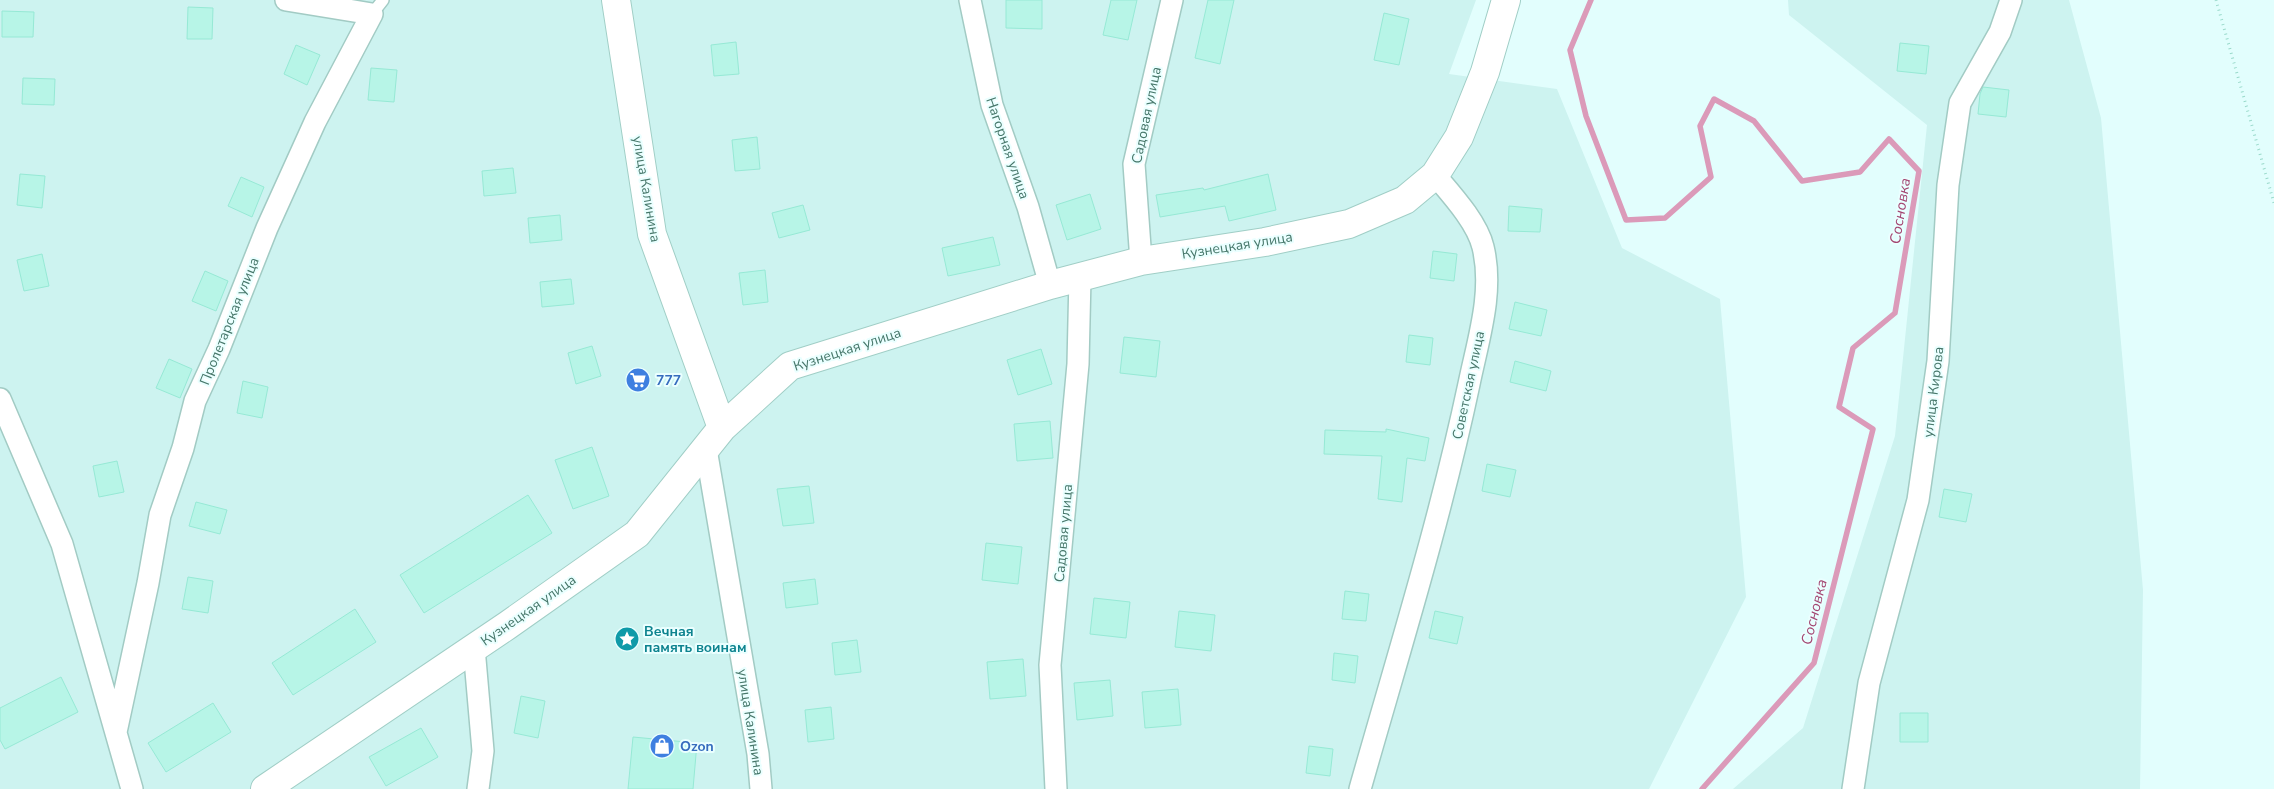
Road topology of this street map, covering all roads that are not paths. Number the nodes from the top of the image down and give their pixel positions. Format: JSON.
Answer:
{"nodes":[{"id":1,"x":286,"y":0,"type":"edge"},
{"id":2,"x":616,"y":0,"type":"edge"},
{"id":3,"x":1172,"y":0,"type":"edge"},
{"id":4,"x":1506,"y":0,"type":"edge"},
{"id":5,"x":2011,"y":0,"type":"edge"},
{"id":6,"x":965,"y":3,"type":"edge"},
{"id":7,"x":378,"y":7,"type":"edge"},
{"id":8,"x":1435,"y":175,"type":"junction"},
{"id":9,"x":1141,"y":260,"type":"junction"},
{"id":10,"x":1080,"y":277,"type":"junction"},
{"id":11,"x":1050,"y":285,"type":"junction"},
{"id":12,"x":0,"y":399,"type":"edge"},
{"id":13,"x":714,"y":438,"type":"junction"},
{"id":14,"x":474,"y":648,"type":"junction"},
{"id":15,"x":116,"y":732,"type":"junction"},
{"id":16,"x":132,"y":789,"type":"edge"},
{"id":17,"x":265,"y":789,"type":"edge"},
{"id":18,"x":478,"y":789,"type":"edge"},
{"id":19,"x":761,"y":789,"type":"edge"},
{"id":20,"x":1056,"y":789,"type":"edge"},
{"id":21,"x":1360,"y":789,"type":"edge"},
{"id":22,"x":1853,"y":789,"type":"edge"}],
"edges":[{"from":1,"to":7,"type":"street","name":"Пролетарская улица"},
{"from":2,"to":13,"type":"main road","name":"улица Калинина"},
{"from":3,"to":9,"type":"street","name":"Садовая улица"},
{"from":4,"to":8,"type":"main road"},
{"from":5,"to":22,"type":"street","name":"улица Кирова"},
{"from":6,"to":11,"type":"street","name":"Нагорная улица"},
{"from":7,"to":15,"type":"street","name":"Пролетарская улица"},
{"from":8,"to":9,"type":"main road","name":"Кузнецкая улица"},
{"from":8,"to":21,"type":"street","name":"Советская улица"},
{"from":9,"to":10,"type":"main road","name":"Кузнецкая улица"},
{"from":10,"to":11,"type":"main road","name":"Кузнецкая улица"},
{"from":10,"to":20,"type":"street","name":"Садовая улица"},
{"from":11,"to":13,"type":"main road","name":"Кузнецкая улица"},
{"from":12,"to":15,"type":"street","name":"Пролетарская улица"},
{"from":13,"to":14,"type":"main road","name":"Кузнецкая улица"},
{"from":13,"to":19,"type":"street","name":"улица Калинина"},
{"from":14,"to":17,"type":"main road","name":"Кузнецкая улица"},
{"from":14,"to":18,"type":"street"},
{"from":15,"to":16,"type":"street","name":"Пролетарская улица"}]}
